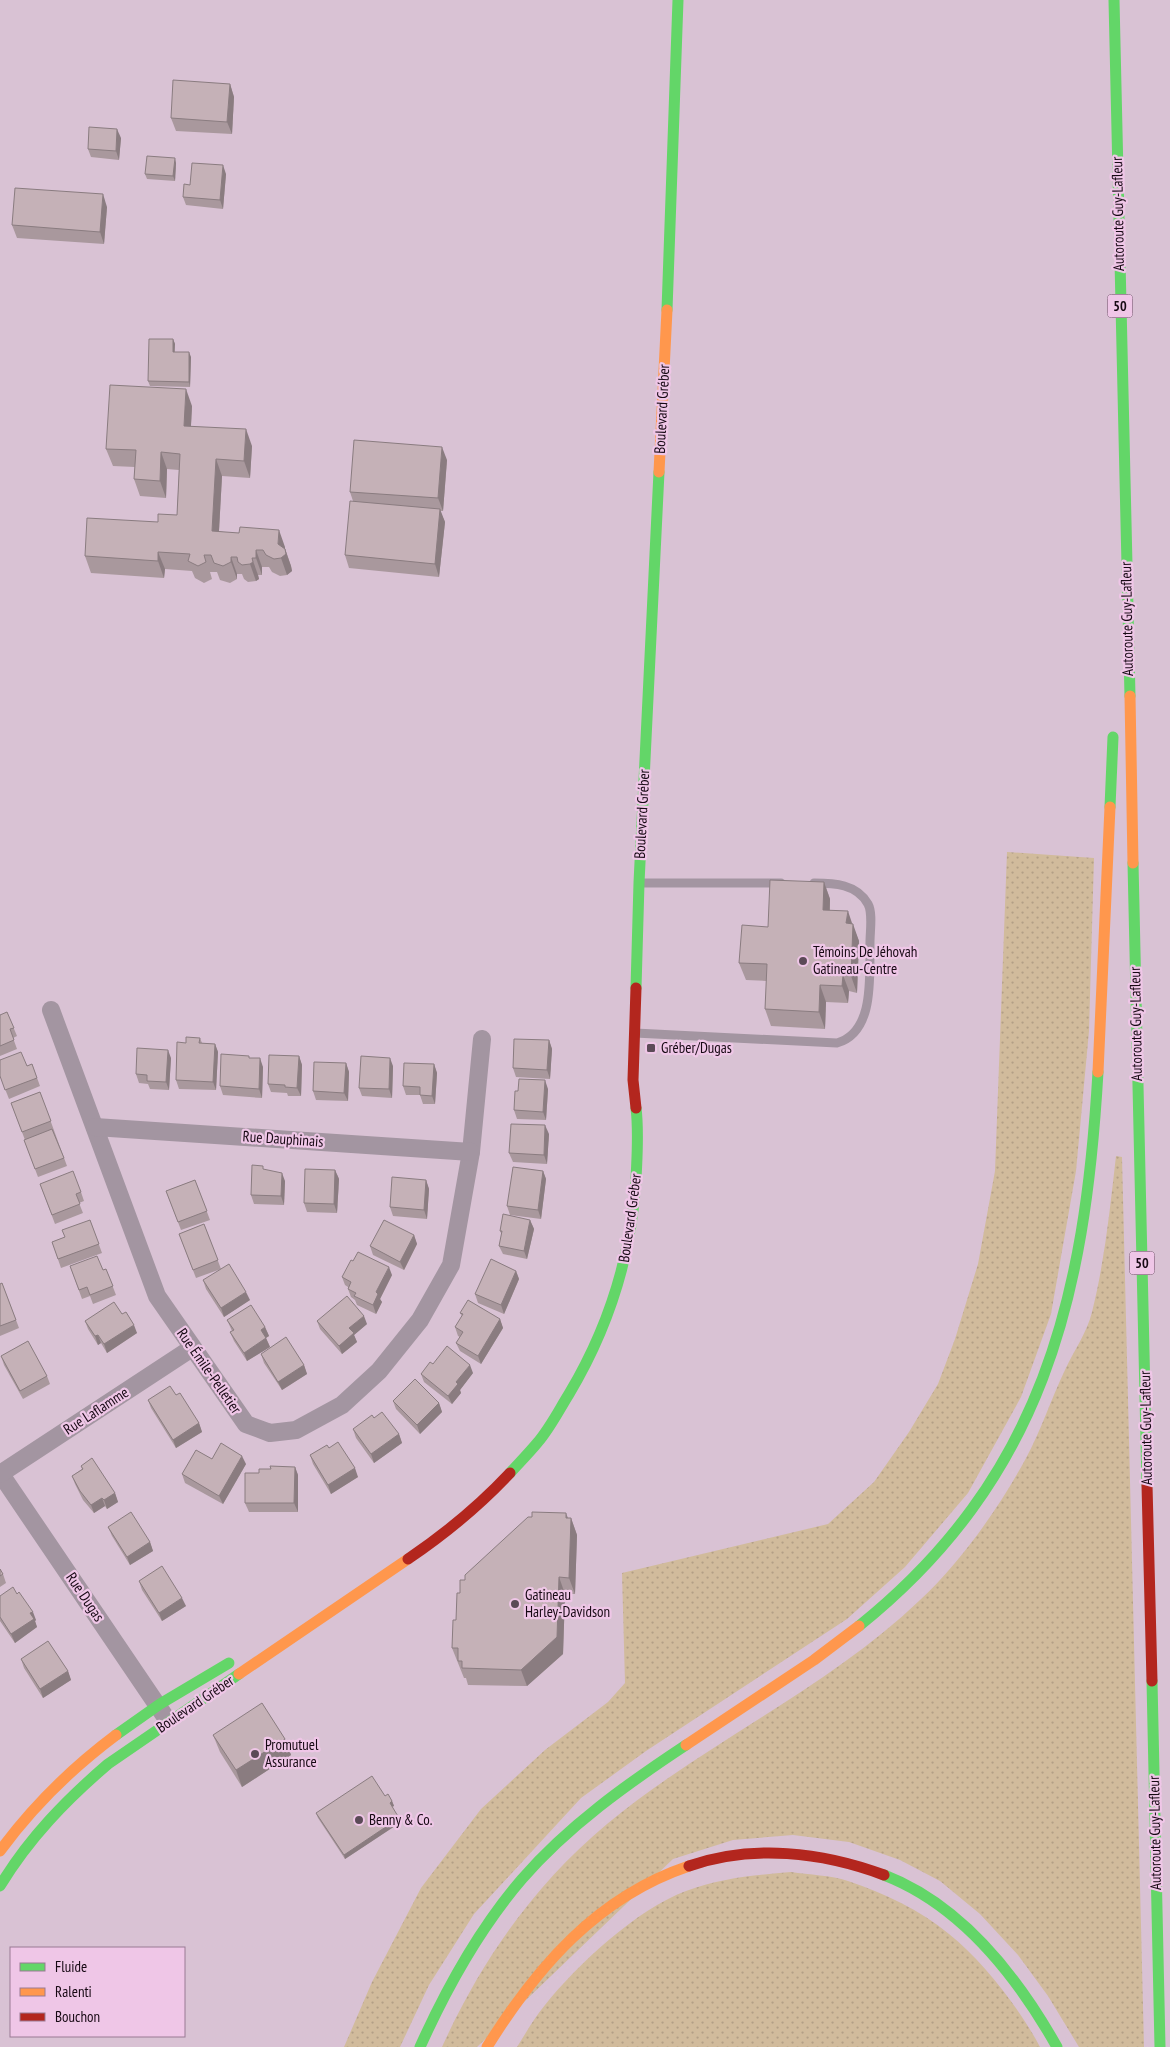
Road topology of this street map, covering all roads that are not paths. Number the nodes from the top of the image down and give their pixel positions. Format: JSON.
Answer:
{"nodes":[{"id":1,"x":678,"y":0,"type":"edge"},
{"id":2,"x":1114,"y":0,"type":"edge"},
{"id":3,"x":1124,"y":478,"type":"junction"},
{"id":4,"x":1117,"y":646,"type":"dead end"},
{"id":5,"x":1114,"y":725,"type":"dead end"},
{"id":6,"x":639,"y":883,"type":"junction"},
{"id":7,"x":789,"y":883,"type":"edge"},
{"id":8,"x":809,"y":883,"type":"edge"},
{"id":9,"x":50,"y":1010,"type":"dead end"},
{"id":10,"x":634,"y":1033,"type":"junction"},
{"id":11,"x":482,"y":1038,"type":"dead end"},
{"id":12,"x":95,"y":1127,"type":"junction"},
{"id":13,"x":471,"y":1152,"type":"junction"},
{"id":14,"x":192,"y":1348,"type":"junction"},
{"id":15,"x":0,"y":1473,"type":"edge"},
{"id":16,"x":418,"y":1552,"type":"junction"},
{"id":17,"x":326,"y":1601,"type":"dead end"},
{"id":18,"x":237,"y":1657,"type":"dead end"},
{"id":19,"x":159,"y":1705,"type":"junction"},
{"id":20,"x":168,"y":1722,"type":"junction"},
{"id":21,"x":0,"y":1851,"type":"edge"},
{"id":22,"x":0,"y":1886,"type":"edge"},
{"id":23,"x":420,"y":2047,"type":"edge"},
{"id":24,"x":487,"y":2047,"type":"edge"},
{"id":25,"x":1057,"y":2047,"type":"edge"},
{"id":26,"x":1160,"y":2047,"type":"edge"}],
"edges":[{"from":1,"to":6,"type":"main road","name":"Boulevard Gréber"},
{"from":2,"to":3,"type":"main road","name":"Autoroute Guy-Lafleur","number":"50"},
{"from":3,"to":4,"type":"main road"},
{"from":3,"to":26,"type":"main road","name":"Autoroute Guy-Lafleur","number":"50"},
{"from":5,"to":23,"type":"main road"},
{"from":6,"to":7,"type":"lane"},
{"from":6,"to":10,"type":"main road","name":"Boulevard Gréber"},
{"from":8,"to":10,"type":"lane"},
{"from":9,"to":12,"type":"street","name":"Rue Émile-Pelletier"},
{"from":10,"to":16,"type":"main road","name":"Boulevard Gréber"},
{"from":11,"to":13,"type":"street","name":"Rue Émile-Pelletier"},
{"from":12,"to":13,"type":"street","name":"Rue Dauphinais"},
{"from":12,"to":14,"type":"street","name":"Rue Émile-Pelletier"},
{"from":13,"to":14,"type":"street","name":"Rue Émile-Pelletier"},
{"from":14,"to":15,"type":"street","name":"Rue Laflamme"},
{"from":15,"to":19,"type":"street","name":"Rue Dugas"},
{"from":16,"to":17,"type":"main road","name":"Boulevard Gréber"},
{"from":16,"to":20,"type":"main road","name":"Boulevard Gréber"},
{"from":18,"to":19,"type":"main road","name":"Boulevard Gréber"},
{"from":19,"to":20,"type":"street","name":"Rue Dugas"},
{"from":19,"to":21,"type":"main road","name":"Boulevard Gréber"},
{"from":20,"to":22,"type":"main road","name":"Boulevard Gréber"},
{"from":24,"to":25,"type":"main road"}]}
